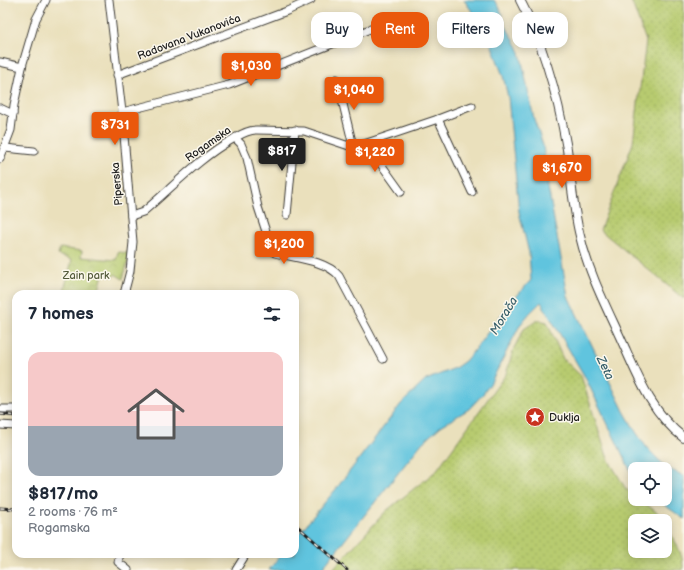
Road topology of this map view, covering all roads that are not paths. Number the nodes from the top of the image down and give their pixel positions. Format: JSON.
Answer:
{"nodes":[{"id":1,"x":46,"y":0,"type":"edge"},
{"id":2,"x":109,"y":0,"type":"edge"},
{"id":3,"x":311,"y":0,"type":"edge"},
{"id":4,"x":520,"y":0,"type":"edge"},
{"id":5,"x":370,"y":29,"type":"dead end"},
{"id":6,"x":0,"y":62,"type":"edge"},
{"id":7,"x":22,"y":67,"type":"junction"},
{"id":8,"x":117,"y":75,"type":"junction"},
{"id":9,"x":337,"y":79,"type":"dead end"},
{"id":10,"x":472,"y":106,"type":"dead end"},
{"id":11,"x":0,"y":108,"type":"edge"},
{"id":12,"x":122,"y":112,"type":"junction"},
{"id":13,"x":13,"y":114,"type":"junction"},
{"id":14,"x":438,"y":119,"type":"junction"},
{"id":15,"x":295,"y":130,"type":"junction"},
{"id":16,"x":235,"y":138,"type":"junction"},
{"id":17,"x":4,"y":144,"type":"edge"},
{"id":18,"x":368,"y":144,"type":"junction"},
{"id":19,"x":353,"y":146,"type":"junction"},
{"id":20,"x":34,"y":151,"type":"dead end"},
{"id":21,"x":0,"y":159,"type":"edge"},
{"id":22,"x":401,"y":192,"type":"dead end"},
{"id":23,"x":472,"y":192,"type":"dead end"},
{"id":24,"x":287,"y":215,"type":"dead end"},
{"id":25,"x":130,"y":216,"type":"junction"},
{"id":26,"x":125,"y":290,"type":"edge"},
{"id":27,"x":383,"y":359,"type":"dead end"},
{"id":28,"x":0,"y":409,"type":"edge"},
{"id":29,"x":12,"y":409,"type":"edge"},
{"id":30,"x":0,"y":425,"type":"edge"},
{"id":31,"x":12,"y":426,"type":"edge"},
{"id":32,"x":684,"y":438,"type":"edge"},
{"id":33,"x":118,"y":558,"type":"edge"},
{"id":34,"x":244,"y":558,"type":"edge"},
{"id":35,"x":128,"y":570,"type":"edge"},
{"id":36,"x":236,"y":570,"type":"edge"}],
"edges":[{"from":1,"to":7,"type":"street"},
{"from":2,"to":8,"type":"street","name":"Piperska"},
{"from":3,"to":8,"type":"street","name":"Radovana Vukanovića"},
{"from":4,"to":32,"type":"main road"},
{"from":5,"to":12,"type":"street"},
{"from":6,"to":7,"type":"street"},
{"from":7,"to":13,"type":"street"},
{"from":8,"to":12,"type":"street","name":"Piperska"},
{"from":9,"to":19,"type":"street"},
{"from":10,"to":14,"type":"street","name":"Rogamska"},
{"from":11,"to":13,"type":"street"},
{"from":12,"to":25,"type":"street","name":"Piperska"},
{"from":13,"to":17,"type":"street"},
{"from":14,"to":18,"type":"street","name":"Rogamska"},
{"from":14,"to":23,"type":"street"},
{"from":15,"to":16,"type":"street","name":"Rogamska"},
{"from":15,"to":19,"type":"street","name":"Rogamska"},
{"from":15,"to":24,"type":"street"},
{"from":16,"to":25,"type":"street","name":"Rogamska"},
{"from":16,"to":27,"type":"street"},
{"from":17,"to":20,"type":"street"},
{"from":17,"to":21,"type":"street"},
{"from":18,"to":19,"type":"street","name":"Rogamska"},
{"from":18,"to":22,"type":"street"},
{"from":25,"to":26,"type":"street","name":"Piperska"},
{"from":28,"to":29,"type":"street"},
{"from":30,"to":31,"type":"street"},
{"from":33,"to":35,"type":"street"},
{"from":34,"to":36,"type":"street"}]}
